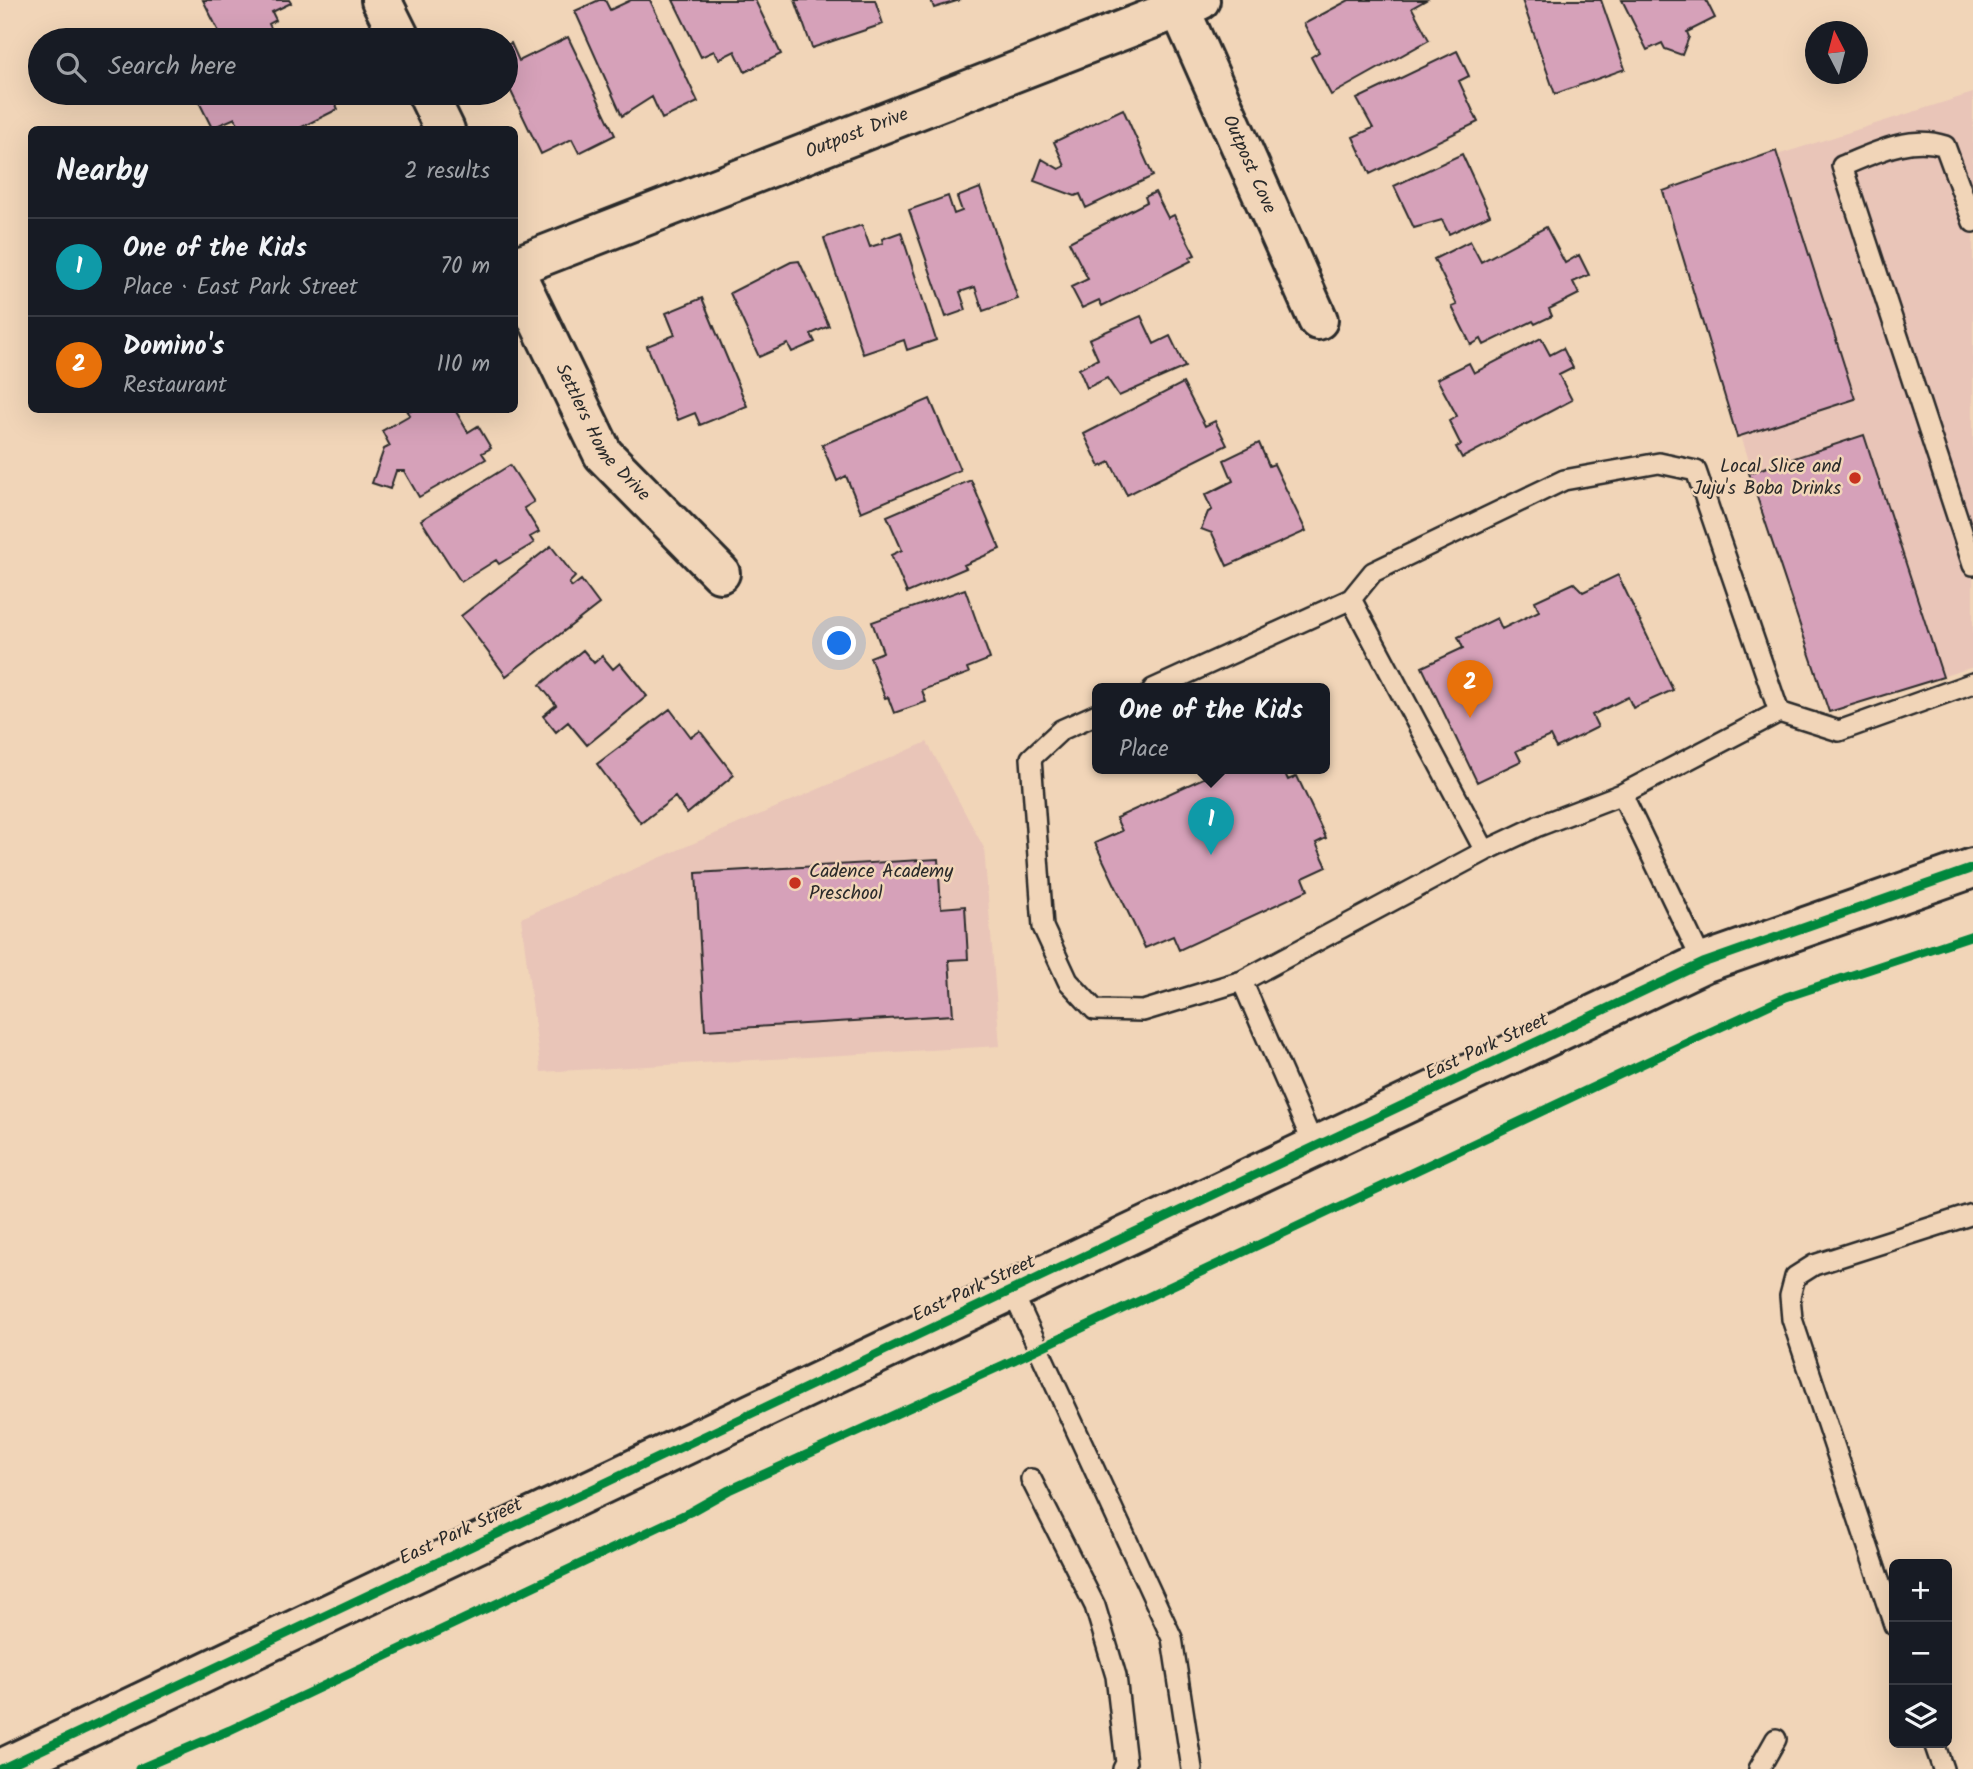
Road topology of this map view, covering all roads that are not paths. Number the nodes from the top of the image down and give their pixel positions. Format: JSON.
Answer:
{"nodes":[{"id":1,"x":381,"y":0,"type":"edge"},
{"id":2,"x":1190,"y":4,"type":"edge"},
{"id":3,"x":395,"y":28,"type":"edge"},
{"id":4,"x":433,"y":105,"type":"edge"},
{"id":5,"x":443,"y":126,"type":"edge"},
{"id":6,"x":1973,"y":222,"type":"edge"},
{"id":7,"x":518,"y":267,"type":"edge"},
{"id":8,"x":518,"y":277,"type":"edge"},
{"id":9,"x":1318,"y":320,"type":"dead end"},
{"id":10,"x":1973,"y":565,"type":"edge"},
{"id":11,"x":720,"y":573,"type":"dead end"},
{"id":12,"x":1351,"y":600,"type":"junction"},
{"id":13,"x":1166,"y":683,"type":"edge"},
{"id":14,"x":1973,"y":683,"type":"edge"},
{"id":15,"x":1779,"y":712,"type":"junction"},
{"id":16,"x":1092,"y":716,"type":"edge"},
{"id":17,"x":1622,"y":794,"type":"junction"},
{"id":18,"x":1485,"y":851,"type":"junction"},
{"id":19,"x":1973,"y":868,"type":"edge"},
{"id":20,"x":1703,"y":963,"type":"junction"},
{"id":21,"x":1242,"y":981,"type":"junction"},
{"id":22,"x":1315,"y":1148,"type":"junction"},
{"id":23,"x":1973,"y":1214,"type":"edge"},
{"id":24,"x":1012,"y":1291,"type":"junction"},
{"id":25,"x":1031,"y":1479,"type":"dead end"},
{"id":26,"x":1893,"y":1622,"type":"edge"},
{"id":27,"x":1776,"y":1739,"type":"dead end"},
{"id":28,"x":1936,"y":1748,"type":"edge"},
{"id":29,"x":1,"y":1769,"type":"edge"},
{"id":30,"x":1123,"y":1769,"type":"edge"},
{"id":31,"x":1192,"y":1769,"type":"edge"},
{"id":32,"x":1759,"y":1769,"type":"edge"},
{"id":33,"x":1942,"y":1769,"type":"edge"}],
"edges":[{"from":1,"to":3,"type":"street"},
{"from":2,"to":7,"type":"street","name":"Outpost Drive"},
{"from":2,"to":9,"type":"street","name":"Outpost Cove"},
{"from":4,"to":5,"type":"street"},
{"from":6,"to":10,"type":"lane"},
{"from":8,"to":11,"type":"street","name":"Settlers Home Drive"},
{"from":12,"to":13,"type":"lane"},
{"from":12,"to":15,"type":"lane"},
{"from":12,"to":18,"type":"lane"},
{"from":14,"to":15,"type":"lane"},
{"from":15,"to":17,"type":"lane"},
{"from":16,"to":21,"type":"lane"},
{"from":17,"to":18,"type":"lane"},
{"from":17,"to":20,"type":"lane"},
{"from":18,"to":21,"type":"lane"},
{"from":19,"to":20,"type":"street","name":"East Park Street"},
{"from":20,"to":22,"type":"street","name":"East Park Street"},
{"from":21,"to":22,"type":"lane"},
{"from":22,"to":24,"type":"street","name":"East Park Street"},
{"from":23,"to":26,"type":"lane"},
{"from":24,"to":29,"type":"street","name":"East Park Street"},
{"from":24,"to":31,"type":"lane"},
{"from":25,"to":30,"type":"lane"},
{"from":27,"to":32,"type":"lane"},
{"from":28,"to":33,"type":"lane"}]}
